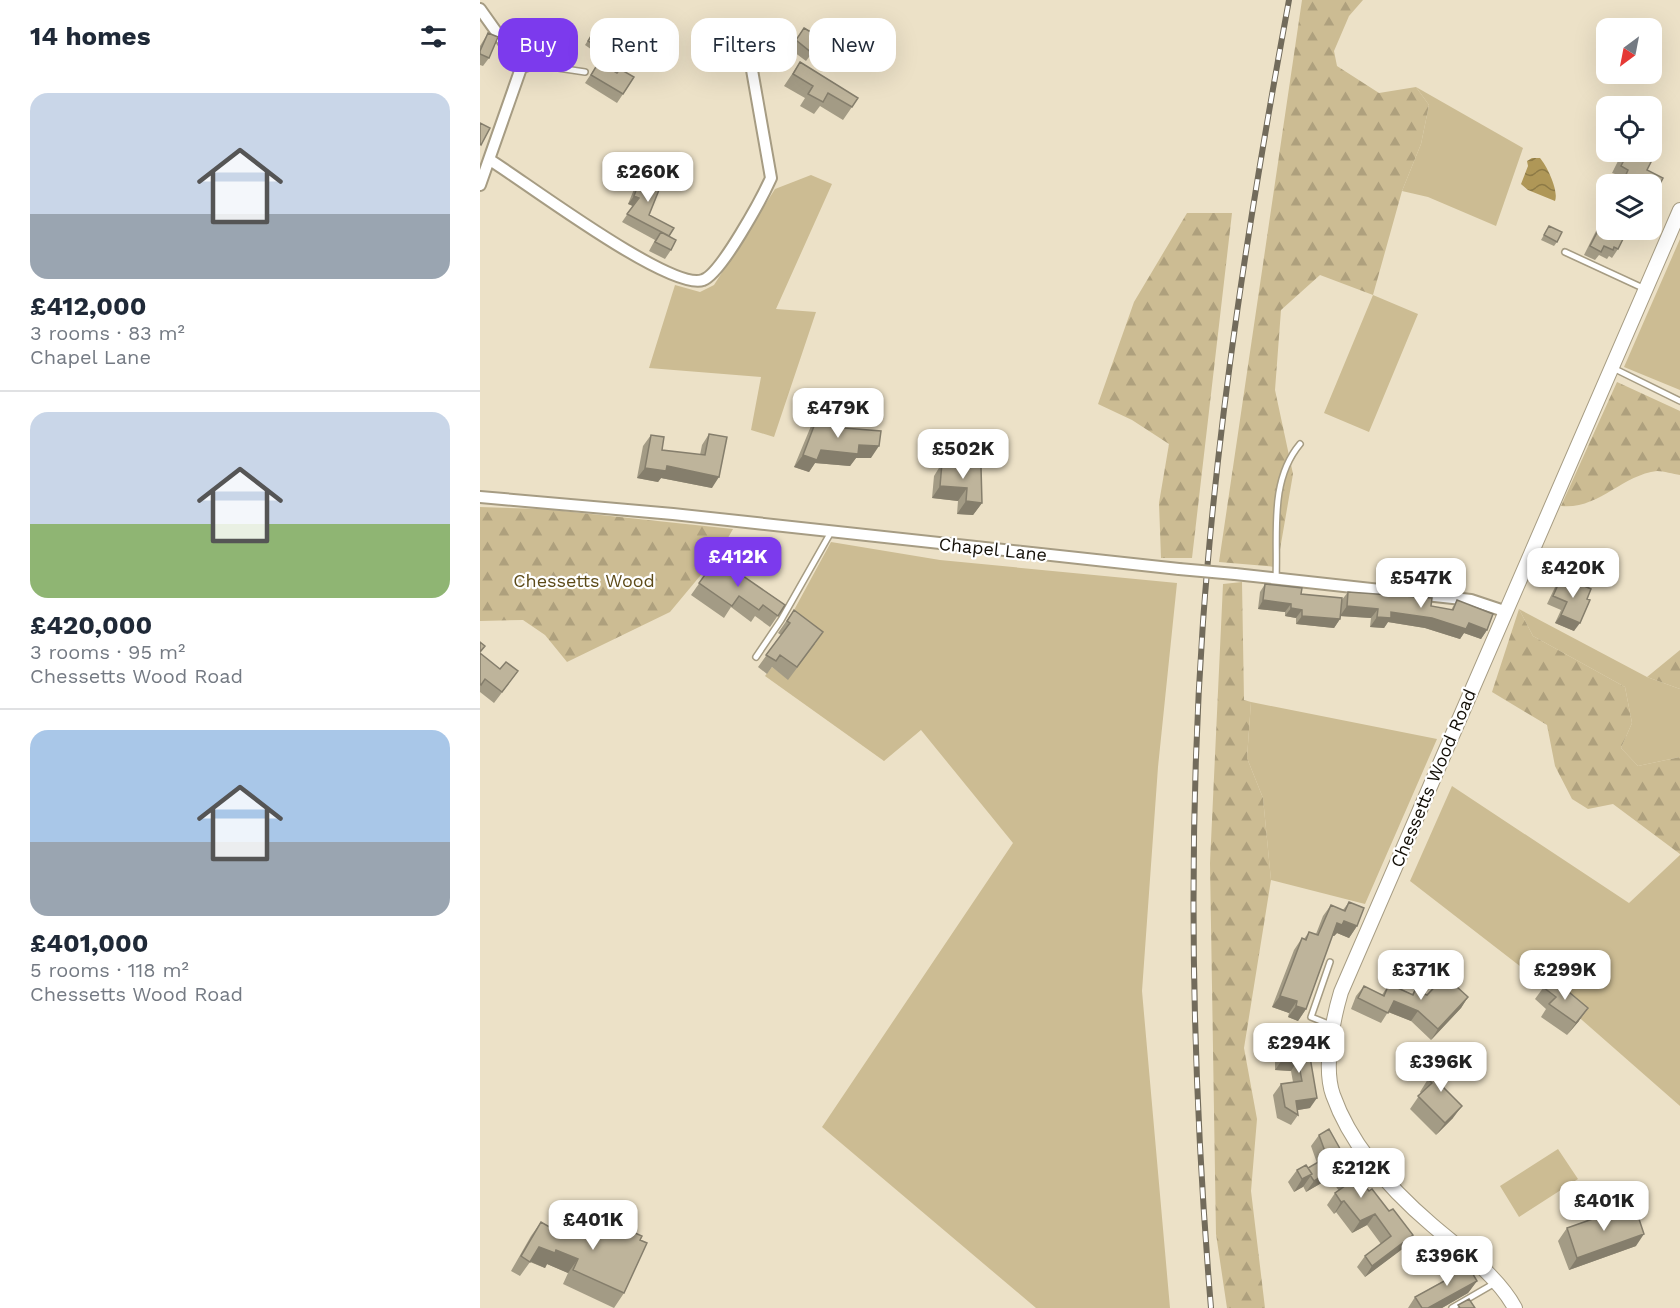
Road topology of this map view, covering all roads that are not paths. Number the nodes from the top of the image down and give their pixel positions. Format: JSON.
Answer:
{"nodes":[{"id":1,"x":480,"y":9,"type":"edge"},
{"id":2,"x":498,"y":34,"type":"edge"},
{"id":3,"x":578,"y":71,"type":"edge"},
{"id":4,"x":520,"y":72,"type":"edge"},
{"id":5,"x":585,"y":72,"type":"dead end"},
{"id":6,"x":752,"y":72,"type":"edge"},
{"id":7,"x":490,"y":160,"type":"junction"},
{"id":8,"x":480,"y":186,"type":"edge"},
{"id":9,"x":1680,"y":210,"type":"edge"},
{"id":10,"x":1565,"y":252,"type":"dead end"},
{"id":11,"x":1646,"y":290,"type":"junction"},
{"id":12,"x":1613,"y":368,"type":"junction"},
{"id":13,"x":1680,"y":401,"type":"edge"},
{"id":14,"x":1300,"y":444,"type":"dead end"},
{"id":15,"x":480,"y":497,"type":"edge"},
{"id":16,"x":831,"y":532,"type":"junction"},
{"id":17,"x":1276,"y":579,"type":"junction"},
{"id":18,"x":1504,"y":611,"type":"junction"},
{"id":19,"x":756,"y":657,"type":"dead end"},
{"id":20,"x":1330,"y":963,"type":"dead end"},
{"id":21,"x":1332,"y":1025,"type":"junction"},
{"id":22,"x":1495,"y":1283,"type":"junction"},
{"id":23,"x":1452,"y":1308,"type":"edge"},
{"id":24,"x":1515,"y":1308,"type":"edge"}],
"edges":[{"from":1,"to":2,"type":"street"},
{"from":3,"to":5,"type":"lane"},
{"from":4,"to":7,"type":"street"},
{"from":6,"to":7,"type":"street"},
{"from":7,"to":8,"type":"street"},
{"from":9,"to":11,"type":"street","name":"Chessetts Wood Road"},
{"from":10,"to":11,"type":"lane"},
{"from":11,"to":12,"type":"street","name":"Chessetts Wood Road"},
{"from":12,"to":13,"type":"lane"},
{"from":12,"to":18,"type":"street","name":"Chessetts Wood Road"},
{"from":14,"to":17,"type":"lane"},
{"from":15,"to":16,"type":"street","name":"Chapel Lane"},
{"from":16,"to":17,"type":"street","name":"Chapel Lane","bridge":true},
{"from":16,"to":19,"type":"lane"},
{"from":17,"to":18,"type":"street","name":"Chapel Lane"},
{"from":18,"to":21,"type":"street","name":"Chessetts Wood Road"},
{"from":20,"to":21,"type":"lane"},
{"from":21,"to":22,"type":"street","name":"Chessetts Wood Road"},
{"from":22,"to":23,"type":"lane"},
{"from":22,"to":24,"type":"street","name":"Chessetts Wood Road"}]}
